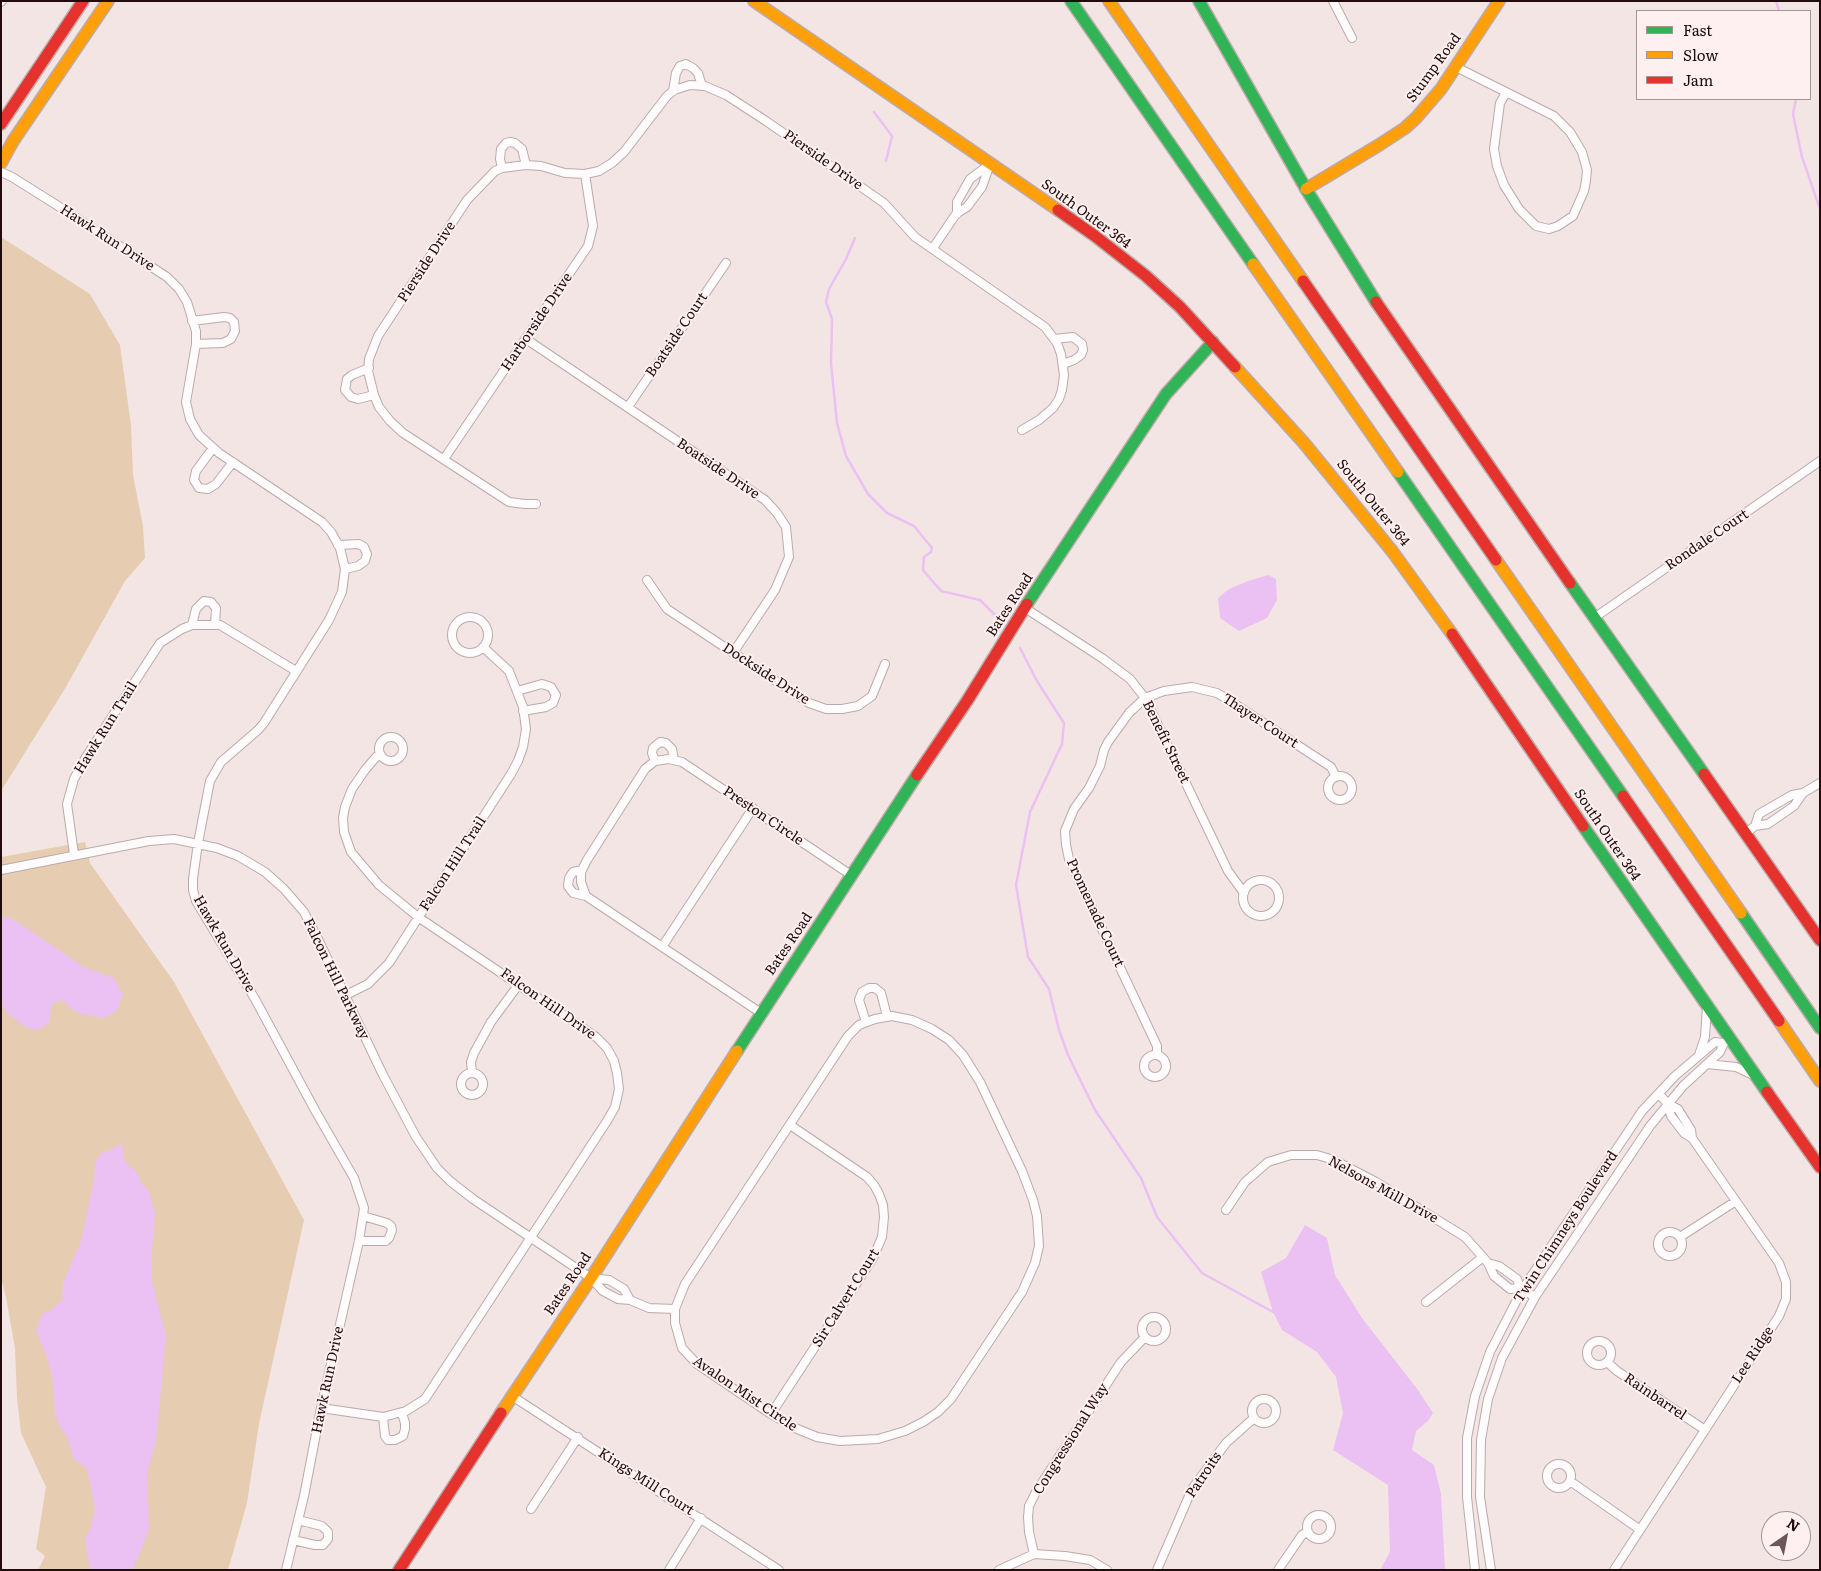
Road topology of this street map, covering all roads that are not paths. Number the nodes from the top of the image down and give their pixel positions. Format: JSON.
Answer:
{"nodes":[{"id":1,"x":84,"y":1,"type":"edge"},
{"id":2,"x":108,"y":1,"type":"edge"},
{"id":3,"x":754,"y":1,"type":"edge"},
{"id":4,"x":1072,"y":1,"type":"edge"},
{"id":5,"x":1109,"y":1,"type":"edge"},
{"id":6,"x":1199,"y":1,"type":"edge"},
{"id":7,"x":1333,"y":1,"type":"edge"},
{"id":8,"x":1499,"y":1,"type":"edge"},
{"id":9,"x":1352,"y":38,"type":"dead end"},
{"id":10,"x":1456,"y":67,"type":"junction"},
{"id":11,"x":702,"y":86,"type":"junction"},
{"id":12,"x":673,"y":91,"type":"junction"},
{"id":13,"x":1506,"y":93,"type":"junction"},
{"id":14,"x":1,"y":124,"type":"edge"},
{"id":15,"x":1,"y":163,"type":"edge"},
{"id":16,"x":990,"y":164,"type":"junction"},
{"id":17,"x":526,"y":165,"type":"junction"},
{"id":18,"x":502,"y":168,"type":"junction"},
{"id":19,"x":1,"y":172,"type":"edge"},
{"id":20,"x":585,"y":174,"type":"junction"},
{"id":21,"x":1306,"y":189,"type":"junction"},
{"id":22,"x":957,"y":214,"type":"junction"},
{"id":23,"x":933,"y":248,"type":"junction"},
{"id":24,"x":726,"y":263,"type":"dead end"},
{"id":25,"x":192,"y":321,"type":"junction"},
{"id":26,"x":526,"y":339,"type":"junction"},
{"id":27,"x":1054,"y":339,"type":"junction"},
{"id":28,"x":1213,"y":342,"type":"junction"},
{"id":29,"x":196,"y":344,"type":"junction"},
{"id":30,"x":1063,"y":364,"type":"junction"},
{"id":31,"x":368,"y":368,"type":"junction"},
{"id":32,"x":374,"y":395,"type":"junction"},
{"id":33,"x":628,"y":407,"type":"junction"},
{"id":34,"x":1022,"y":430,"type":"dead end"},
{"id":35,"x":213,"y":448,"type":"junction"},
{"id":36,"x":444,"y":459,"type":"junction"},
{"id":37,"x":1820,"y":461,"type":"edge"},
{"id":38,"x":233,"y":462,"type":"junction"},
{"id":39,"x":536,"y":504,"type":"dead end"},
{"id":40,"x":338,"y":544,"type":"junction"},
{"id":41,"x":345,"y":570,"type":"junction"},
{"id":42,"x":647,"y":580,"type":"dead end"},
{"id":43,"x":1025,"y":608,"type":"junction"},
{"id":44,"x":1594,"y":618,"type":"junction"},
{"id":45,"x":192,"y":626,"type":"junction"},
{"id":46,"x":215,"y":626,"type":"junction"},
{"id":47,"x":483,"y":647,"type":"junction"},
{"id":48,"x":733,"y":653,"type":"junction"},
{"id":49,"x":885,"y":664,"type":"dead end"},
{"id":50,"x":296,"y":671,"type":"junction"},
{"id":51,"x":517,"y":691,"type":"junction"},
{"id":52,"x":1145,"y":698,"type":"junction"},
{"id":53,"x":524,"y":711,"type":"junction"},
{"id":54,"x":381,"y":754,"type":"dead end"},
{"id":55,"x":674,"y":760,"type":"junction"},
{"id":56,"x":655,"y":762,"type":"junction"},
{"id":57,"x":1336,"y":777,"type":"dead end"},
{"id":58,"x":1820,"y":782,"type":"edge"},
{"id":59,"x":1803,"y":793,"type":"junction"},
{"id":60,"x":752,"y":808,"type":"junction"},
{"id":61,"x":1755,"y":826,"type":"junction"},
{"id":62,"x":1746,"y":833,"type":"junction"},
{"id":63,"x":198,"y":843,"type":"junction"},
{"id":64,"x":74,"y":854,"type":"junction"},
{"id":65,"x":1,"y":870,"type":"edge"},
{"id":66,"x":582,"y":870,"type":"junction"},
{"id":67,"x":851,"y":875,"type":"junction"},
{"id":68,"x":1244,"y":893,"type":"junction"},
{"id":69,"x":586,"y":896,"type":"junction"},
{"id":70,"x":418,"y":917,"type":"junction"},
{"id":71,"x":1820,"y":940,"type":"edge"},
{"id":72,"x":662,"y":947,"type":"junction"},
{"id":73,"x":519,"y":984,"type":"junction"},
{"id":74,"x":346,"y":995,"type":"junction"},
{"id":75,"x":1707,"y":1006,"type":"junction"},
{"id":76,"x":761,"y":1013,"type":"junction"},
{"id":77,"x":887,"y":1016,"type":"junction"},
{"id":78,"x":866,"y":1022,"type":"junction"},
{"id":79,"x":1820,"y":1028,"type":"edge"},
{"id":80,"x":1727,"y":1041,"type":"junction"},
{"id":81,"x":1157,"y":1054,"type":"dead end"},
{"id":82,"x":1698,"y":1056,"type":"junction"},
{"id":83,"x":1707,"y":1064,"type":"junction"},
{"id":84,"x":472,"y":1073,"type":"dead end"},
{"id":85,"x":1756,"y":1077,"type":"junction"},
{"id":86,"x":1820,"y":1081,"type":"edge"},
{"id":87,"x":1659,"y":1094,"type":"junction"},
{"id":88,"x":1668,"y":1104,"type":"junction"},
{"id":89,"x":790,"y":1125,"type":"junction"},
{"id":90,"x":1820,"y":1167,"type":"edge"},
{"id":91,"x":1736,"y":1201,"type":"junction"},
{"id":92,"x":1226,"y":1210,"type":"dead end"},
{"id":93,"x":363,"y":1216,"type":"junction"},
{"id":94,"x":531,"y":1236,"type":"junction"},
{"id":95,"x":1680,"y":1237,"type":"dead end"},
{"id":96,"x":359,"y":1241,"type":"junction"},
{"id":97,"x":1483,"y":1257,"type":"junction"},
{"id":98,"x":1488,"y":1263,"type":"junction"},
{"id":99,"x":591,"y":1278,"type":"junction"},
{"id":100,"x":1521,"y":1289,"type":"junction"},
{"id":101,"x":1535,"y":1298,"type":"junction"},
{"id":102,"x":630,"y":1300,"type":"junction"},
{"id":103,"x":1426,"y":1302,"type":"dead end"},
{"id":104,"x":675,"y":1309,"type":"junction"},
{"id":105,"x":1145,"y":1336,"type":"dead end"},
{"id":106,"x":1607,"y":1362,"type":"dead end"},
{"id":107,"x":512,"y":1396,"type":"junction"},
{"id":108,"x":321,"y":1408,"type":"junction"},
{"id":109,"x":402,"y":1413,"type":"junction"},
{"id":110,"x":771,"y":1414,"type":"junction"},
{"id":111,"x":384,"y":1417,"type":"junction"},
{"id":112,"x":1254,"y":1418,"type":"dead end"},
{"id":113,"x":1705,"y":1430,"type":"junction"},
{"id":114,"x":578,"y":1437,"type":"junction"},
{"id":115,"x":1570,"y":1481,"type":"dead end"},
{"id":116,"x":531,"y":1509,"type":"dead end"},
{"id":117,"x":701,"y":1518,"type":"junction"},
{"id":118,"x":298,"y":1520,"type":"junction"},
{"id":119,"x":1640,"y":1529,"type":"junction"},
{"id":120,"x":1308,"y":1532,"type":"dead end"},
{"id":121,"x":293,"y":1540,"type":"junction"},
{"id":122,"x":1034,"y":1554,"type":"junction"},
{"id":123,"x":286,"y":1570,"type":"edge"},
{"id":124,"x":399,"y":1570,"type":"edge"},
{"id":125,"x":669,"y":1570,"type":"edge"},
{"id":126,"x":780,"y":1570,"type":"edge"},
{"id":127,"x":999,"y":1570,"type":"edge"},
{"id":128,"x":1107,"y":1570,"type":"edge"},
{"id":129,"x":1157,"y":1570,"type":"edge"},
{"id":130,"x":1278,"y":1570,"type":"edge"},
{"id":131,"x":1475,"y":1570,"type":"edge"},
{"id":132,"x":1491,"y":1570,"type":"edge"},
{"id":133,"x":1614,"y":1570,"type":"edge"}],
"edges":[{"from":1,"to":14,"type":"main road"},
{"from":2,"to":15,"type":"main road"},
{"from":3,"to":16,"type":"main road","name":"South Outer 364"},
{"from":4,"to":86,"type":"main road"},
{"from":5,"to":79,"type":"main road"},
{"from":6,"to":21,"type":"main road"},
{"from":7,"to":9,"type":"street"},
{"from":8,"to":10,"type":"main road","name":"Stump Road"},
{"from":10,"to":13,"type":"street"},
{"from":10,"to":21,"type":"main road","name":"Stump Road"},
{"from":11,"to":12,"type":"street","name":"Pierside Drive"},
{"from":11,"to":12,"type":"street"},
{"from":11,"to":23,"type":"street","name":"Pierside Drive"},
{"from":12,"to":20,"type":"street"},
{"from":13,"to":13,"type":"street"},
{"from":16,"to":22,"type":"street"},
{"from":16,"to":22,"type":"street"},
{"from":16,"to":28,"type":"main road","name":"South Outer 364"},
{"from":17,"to":18,"type":"street"},
{"from":17,"to":18,"type":"street"},
{"from":17,"to":20,"type":"street"},
{"from":18,"to":31,"type":"street","name":"Pierside Drive"},
{"from":19,"to":25,"type":"street","name":"Hawk Run Drive"},
{"from":20,"to":26,"type":"street","name":"Harborside Drive"},
{"from":21,"to":44,"type":"main road"},
{"from":22,"to":23,"type":"street"},
{"from":23,"to":27,"type":"street","name":"Pierside Drive"},
{"from":24,"to":33,"type":"street","name":"Boatside Court"},
{"from":25,"to":29,"type":"street","name":"Hawk Run Drive"},
{"from":25,"to":29,"type":"street"},
{"from":26,"to":33,"type":"street","name":"Boatside Drive"},
{"from":26,"to":36,"type":"street","name":"Harborside Drive"},
{"from":27,"to":30,"type":"street","name":"Pierside Drive"},
{"from":27,"to":30,"type":"street"},
{"from":28,"to":43,"type":"main road","name":"Bates Road"},
{"from":28,"to":75,"type":"main road","name":"South Outer 364"},
{"from":29,"to":35,"type":"street","name":"Hawk Run Drive"},
{"from":30,"to":34,"type":"street","name":"Pierside Drive"},
{"from":31,"to":32,"type":"street","name":"Pierside Drive"},
{"from":31,"to":32,"type":"street"},
{"from":32,"to":36,"type":"street","name":"Pierside Drive"},
{"from":33,"to":48,"type":"street","name":"Boatside Drive"},
{"from":35,"to":38,"type":"street","name":"Hawk Run Drive"},
{"from":35,"to":38,"type":"street"},
{"from":36,"to":39,"type":"street","name":"Pierside Drive"},
{"from":37,"to":44,"type":"street","name":"Rondale Court"},
{"from":38,"to":40,"type":"street","name":"Hawk Run Drive"},
{"from":40,"to":41,"type":"street","name":"Hawk Run Drive"},
{"from":40,"to":41,"type":"street"},
{"from":41,"to":50,"type":"street","name":"Hawk Run Drive"},
{"from":42,"to":48,"type":"street","name":"Dockside Drive"},
{"from":43,"to":52,"type":"street","name":"Benefit Street"},
{"from":43,"to":67,"type":"main road","name":"Bates Road"},
{"from":44,"to":62,"type":"main road"},
{"from":45,"to":46,"type":"street","name":"Hawk Run Trail"},
{"from":45,"to":46,"type":"street"},
{"from":45,"to":64,"type":"street","name":"Hawk Run Trail"},
{"from":46,"to":50,"type":"street","name":"Hawk Run Trail"},
{"from":47,"to":47,"type":"street"},
{"from":47,"to":51,"type":"street","name":"Falcon Hill Trail"},
{"from":48,"to":49,"type":"street","name":"Dockside Drive"},
{"from":50,"to":63,"type":"street","name":"Hawk Run Drive"},
{"from":51,"to":53,"type":"street","name":"Falcon Hill Trail"},
{"from":51,"to":53,"type":"street"},
{"from":52,"to":57,"type":"street","name":"Thayer Court"},
{"from":52,"to":68,"type":"street","name":"Benefit Street"},
{"from":52,"to":81,"type":"street","name":"Promenade Court"},
{"from":53,"to":70,"type":"street","name":"Falcon Hill Trail"},
{"from":54,"to":70,"type":"street","name":"Falcon Hill Drive"},
{"from":55,"to":56,"type":"street"},
{"from":55,"to":56,"type":"street","name":"Preston Circle"},
{"from":55,"to":60,"type":"street","name":"Preston Circle"},
{"from":56,"to":66,"type":"street","name":"Preston Circle"},
{"from":58,"to":59,"type":"street"},
{"from":59,"to":61,"type":"street"},
{"from":59,"to":61,"type":"street"},
{"from":60,"to":67,"type":"street","name":"Preston Circle"},
{"from":60,"to":72,"type":"street"},
{"from":61,"to":62,"type":"street"},
{"from":62,"to":71,"type":"main road"},
{"from":63,"to":64,"type":"street","name":"Falcon Hill Parkway"},
{"from":63,"to":74,"type":"street","name":"Falcon Hill Parkway"},
{"from":63,"to":93,"type":"street","name":"Hawk Run Drive"},
{"from":64,"to":65,"type":"street","name":"Falcon Hill Parkway"},
{"from":66,"to":69,"type":"street"},
{"from":66,"to":69,"type":"street","name":"Preston Circle"},
{"from":67,"to":76,"type":"main road","name":"Bates Road"},
{"from":68,"to":68,"type":"street","name":"Benefit Street"},
{"from":69,"to":72,"type":"street","name":"Preston Circle"},
{"from":70,"to":73,"type":"street","name":"Falcon Hill Drive"},
{"from":70,"to":74,"type":"street","name":"Falcon Hill Trail"},
{"from":72,"to":76,"type":"street","name":"Preston Circle"},
{"from":73,"to":84,"type":"street"},
{"from":73,"to":94,"type":"street","name":"Falcon Hill Drive"},
{"from":74,"to":94,"type":"street","name":"Falcon Hill Parkway"},
{"from":75,"to":80,"type":"main road","name":"South Outer 364"},
{"from":75,"to":82,"type":"street"},
{"from":76,"to":99,"type":"main road","name":"Bates Road"},
{"from":77,"to":78,"type":"street","name":"Avalon Mist Circle"},
{"from":77,"to":78,"type":"street"},
{"from":77,"to":110,"type":"street","name":"Avalon Mist Circle"},
{"from":78,"to":89,"type":"street","name":"Avalon Mist Circle"},
{"from":80,"to":82,"type":"street","name":"Twin Chimneys Boulevard"},
{"from":80,"to":83,"type":"street","name":"Twin Chimneys Boulevard"},
{"from":80,"to":85,"type":"main road","name":"South Outer 364"},
{"from":82,"to":87,"type":"street","name":"Twin Chimneys Boulevard"},
{"from":83,"to":85,"type":"street"},
{"from":83,"to":88,"type":"street","name":"Twin Chimneys Boulevard"},
{"from":85,"to":90,"type":"main road","name":"South Outer 364"},
{"from":87,"to":88,"type":"street","name":"Lee Ridge"},
{"from":87,"to":100,"type":"street","name":"Twin Chimneys Boulevard"},
{"from":88,"to":91,"type":"street","name":"Lee Ridge"},
{"from":88,"to":101,"type":"street","name":"Twin Chimneys Boulevard"},
{"from":89,"to":104,"type":"street","name":"Avalon Mist Circle"},
{"from":89,"to":110,"type":"street","name":"Sir Calvert Court"},
{"from":91,"to":95,"type":"street"},
{"from":91,"to":113,"type":"street","name":"Lee Ridge"},
{"from":92,"to":97,"type":"street","name":"Nelsons Mill Drive"},
{"from":93,"to":96,"type":"street","name":"Hawk Run Drive"},
{"from":93,"to":96,"type":"street"},
{"from":94,"to":99,"type":"street","name":"Falcon Hill Parkway"},
{"from":94,"to":109,"type":"street","name":"Falcon Hill Drive"},
{"from":96,"to":108,"type":"street","name":"Hawk Run Drive"},
{"from":97,"to":98,"type":"street","name":"Nelsons Mill Drive"},
{"from":97,"to":103,"type":"street"},
{"from":98,"to":100,"type":"street","name":"Nelsons Mill Drive"},
{"from":98,"to":100,"type":"street","name":"Nelsons Mill Drive"},
{"from":99,"to":102,"type":"street","name":"Falcon Hill Parkway"},
{"from":99,"to":102,"type":"street","name":"Falcon Hill Parkway"},
{"from":99,"to":107,"type":"main road","name":"Bates Road"},
{"from":100,"to":101,"type":"street","name":"Nelsons Mill Drive"},
{"from":100,"to":131,"type":"street","name":"Twin Chimneys Boulevard"},
{"from":101,"to":132,"type":"street","name":"Twin Chimneys Boulevard"},
{"from":102,"to":104,"type":"street","name":"Falcon Hill Parkway"},
{"from":104,"to":110,"type":"street","name":"Avalon Mist Circle"},
{"from":105,"to":122,"type":"street","name":"Congressional Way"},
{"from":106,"to":113,"type":"street","name":"Rainbarrel"},
{"from":107,"to":114,"type":"street","name":"Kings Mill Court"},
{"from":107,"to":124,"type":"main road","name":"Bates Road"},
{"from":108,"to":111,"type":"street","name":"Falcon Hill Drive"},
{"from":108,"to":118,"type":"street","name":"Hawk Run Drive"},
{"from":109,"to":111,"type":"street","name":"Falcon Hill Drive"},
{"from":109,"to":111,"type":"street"},
{"from":112,"to":129,"type":"street","name":"Patroits"},
{"from":113,"to":119,"type":"street","name":"Lee Ridge"},
{"from":114,"to":116,"type":"street"},
{"from":114,"to":117,"type":"street","name":"Kings Mill Court"},
{"from":115,"to":119,"type":"street"},
{"from":117,"to":125,"type":"street"},
{"from":117,"to":126,"type":"street","name":"Kings Mill Court"},
{"from":118,"to":121,"type":"street","name":"Hawk Run Drive"},
{"from":118,"to":121,"type":"street"},
{"from":119,"to":133,"type":"street","name":"Lee Ridge"},
{"from":120,"to":130,"type":"street"},
{"from":121,"to":123,"type":"street","name":"Hawk Run Drive"},
{"from":122,"to":127,"type":"street"},
{"from":122,"to":128,"type":"street"}]}
